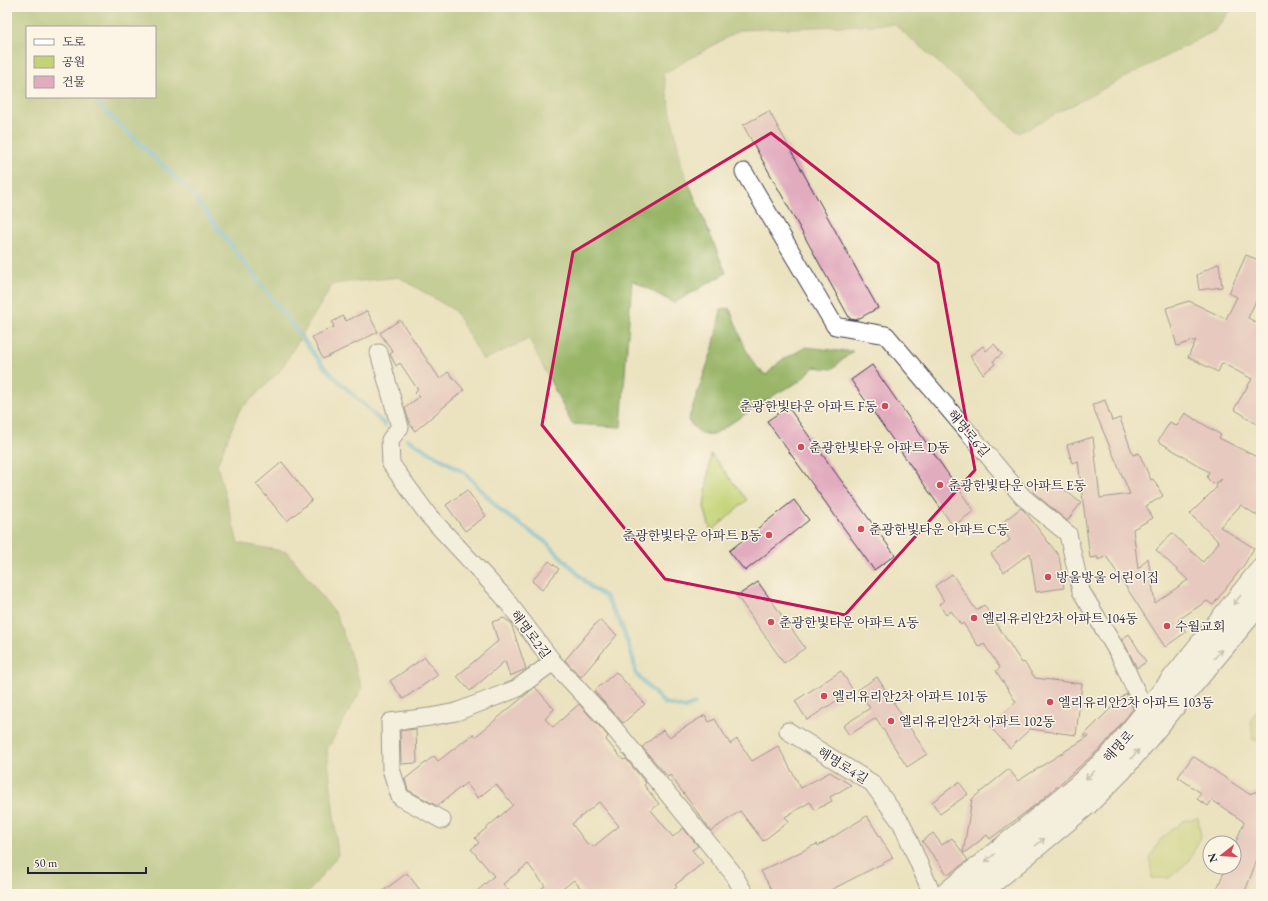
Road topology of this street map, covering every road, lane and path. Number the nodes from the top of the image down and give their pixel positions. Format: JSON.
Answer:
{"nodes":[{"id":1,"x":744,"y":172,"type":"dead end"},
{"id":2,"x":379,"y":353,"type":"dead end"},
{"id":3,"x":1261,"y":570,"type":"edge"},
{"id":4,"x":1261,"y":601,"type":"edge"},
{"id":5,"x":553,"y":662,"type":"junction"},
{"id":6,"x":1150,"y":722,"type":"junction"},
{"id":7,"x":788,"y":731,"type":"dead end"},
{"id":8,"x":442,"y":820,"type":"dead end"},
{"id":9,"x":745,"y":894,"type":"edge"},
{"id":10,"x":932,"y":894,"type":"edge"},
{"id":11,"x":946,"y":894,"type":"edge"},
{"id":12,"x":978,"y":894,"type":"edge"}],
"edges":[{"from":1,"to":6,"type":"street","name":"해명로6길"},
{"from":2,"to":5,"type":"street","name":"해명로2길"},
{"from":3,"to":6,"type":"street","name":"해명로","one_way":true},
{"from":6,"to":4,"type":"street","name":"해명로","one_way":true},
{"from":5,"to":8,"type":"street"},
{"from":5,"to":9,"type":"street","name":"해명로2길"},
{"from":6,"to":11,"type":"street","name":"해명로","one_way":true},
{"from":12,"to":6,"type":"street","name":"해명로","one_way":true},
{"from":7,"to":10,"type":"street","name":"해명로4길"}]}
